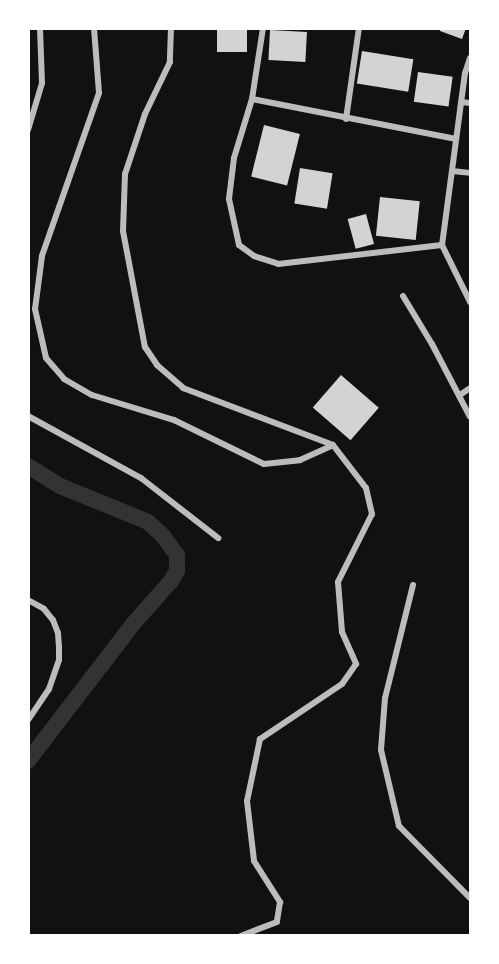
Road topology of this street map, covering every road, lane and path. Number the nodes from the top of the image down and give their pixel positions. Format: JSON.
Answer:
{"nodes":[{"id":1,"x":40,"y":28,"type":"edge"},
{"id":2,"x":94,"y":28,"type":"edge"},
{"id":3,"x":171,"y":28,"type":"edge"},
{"id":4,"x":263,"y":28,"type":"edge"},
{"id":5,"x":359,"y":28,"type":"edge"},
{"id":6,"x":471,"y":58,"type":"edge"},
{"id":7,"x":252,"y":99,"type":"junction"},
{"id":8,"x":461,"y":102,"type":"junction"},
{"id":9,"x":471,"y":104,"type":"edge"},
{"id":10,"x":346,"y":119,"type":"junction"},
{"id":11,"x":28,"y":130,"type":"edge"},
{"id":12,"x":456,"y":139,"type":"junction"},
{"id":13,"x":452,"y":171,"type":"junction"},
{"id":14,"x":471,"y":173,"type":"edge"},
{"id":15,"x":442,"y":245,"type":"junction"},
{"id":16,"x":403,"y":296,"type":"dead end"},
{"id":17,"x":471,"y":302,"type":"edge"},
{"id":18,"x":471,"y":388,"type":"edge"},
{"id":19,"x":460,"y":395,"type":"junction"},
{"id":20,"x":28,"y":416,"type":"edge"},
{"id":21,"x":471,"y":417,"type":"edge"},
{"id":22,"x":333,"y":445,"type":"junction"},
{"id":23,"x":218,"y":538,"type":"dead end"},
{"id":24,"x":413,"y":585,"type":"dead end"},
{"id":25,"x":28,"y":600,"type":"edge"},
{"id":26,"x":28,"y":720,"type":"edge"},
{"id":27,"x":471,"y":898,"type":"edge"},
{"id":28,"x":241,"y":936,"type":"edge"}],
"edges":[{"from":1,"to":11,"type":"street"},
{"from":2,"to":22,"type":"street"},
{"from":3,"to":22,"type":"street"},
{"from":4,"to":7,"type":"street"},
{"from":5,"to":10,"type":"street"},
{"from":6,"to":8,"type":"street"},
{"from":7,"to":10,"type":"street"},
{"from":7,"to":15,"type":"street"},
{"from":8,"to":9,"type":"street"},
{"from":8,"to":12,"type":"street"},
{"from":10,"to":12,"type":"street"},
{"from":12,"to":13,"type":"street"},
{"from":13,"to":14,"type":"street"},
{"from":13,"to":15,"type":"street"},
{"from":15,"to":17,"type":"street"},
{"from":16,"to":19,"type":"street"},
{"from":18,"to":19,"type":"street"},
{"from":19,"to":21,"type":"street"},
{"from":20,"to":23,"type":"street"},
{"from":22,"to":28,"type":"street"},
{"from":24,"to":27,"type":"street"},
{"from":25,"to":26,"type":"street"}]}
